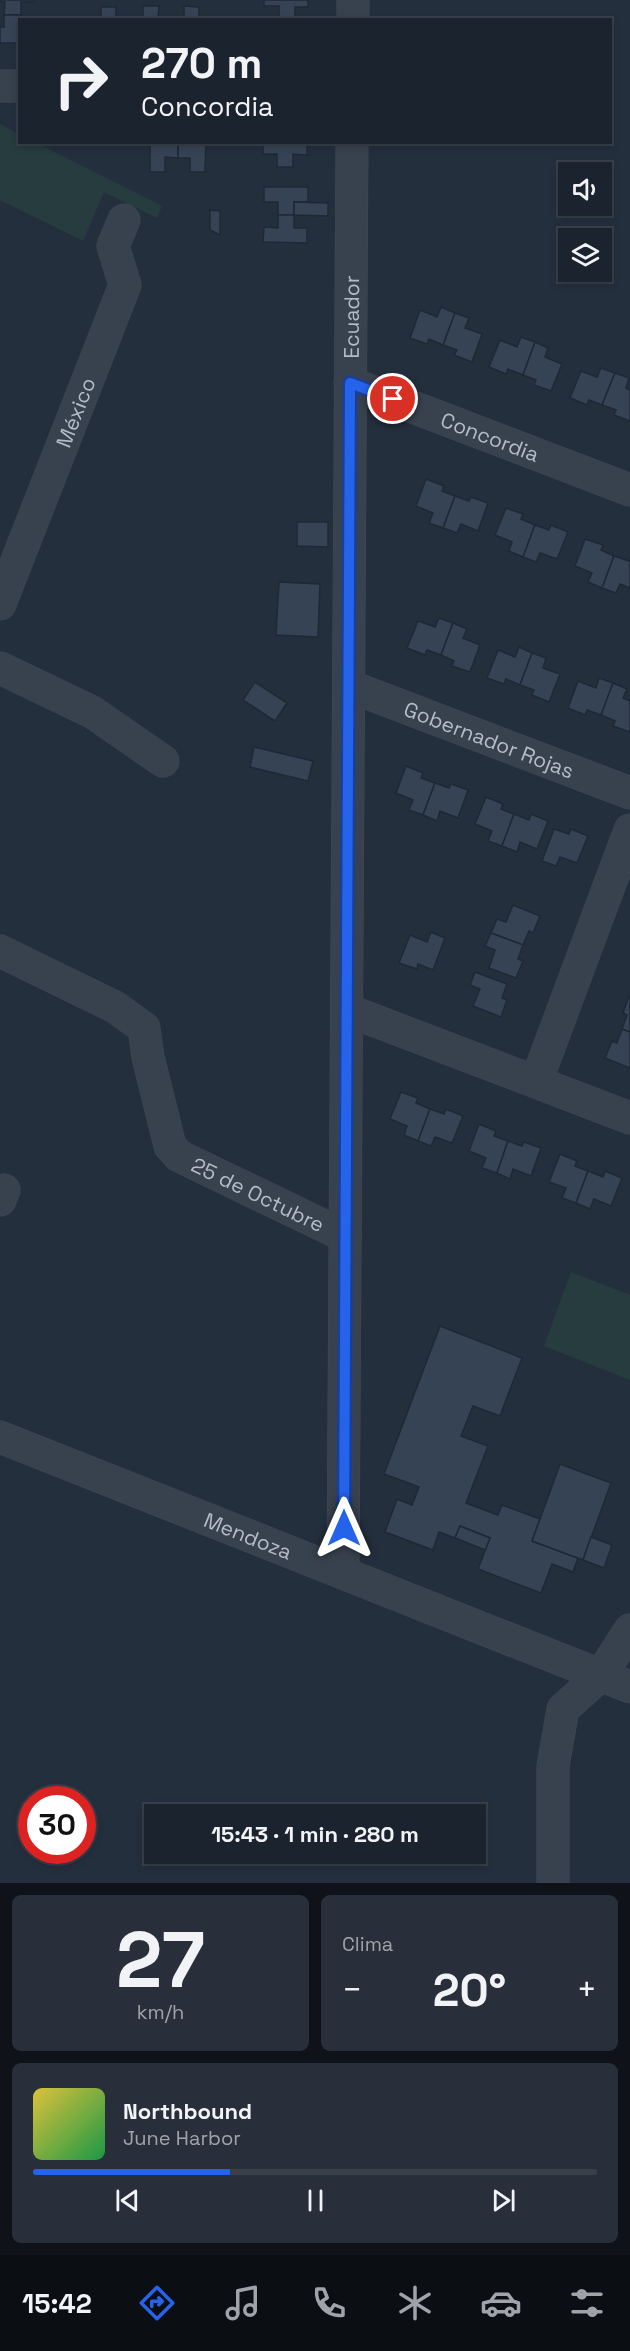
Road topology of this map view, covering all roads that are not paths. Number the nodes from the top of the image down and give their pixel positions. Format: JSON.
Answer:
{"nodes":[{"id":1,"x":353,"y":0,"type":"edge"},
{"id":2,"x":353,"y":18,"type":"edge"},
{"id":3,"x":0,"y":86,"type":"edge"},
{"id":4,"x":18,"y":86,"type":"edge"},
{"id":5,"x":352,"y":144,"type":"edge"},
{"id":6,"x":124,"y":220,"type":"dead end"},
{"id":7,"x":350,"y":383,"type":"junction"},
{"id":8,"x":630,"y":490,"type":"edge"},
{"id":9,"x":0,"y":604,"type":"edge"},
{"id":10,"x":0,"y":668,"type":"edge"},
{"id":11,"x":349,"y":686,"type":"junction"},
{"id":12,"x":164,"y":761,"type":"dead end"},
{"id":13,"x":630,"y":793,"type":"edge"},
{"id":14,"x":630,"y":830,"type":"edge"},
{"id":15,"x":0,"y":951,"type":"edge"},
{"id":16,"x":347,"y":1010,"type":"junction"},
{"id":17,"x":536,"y":1082,"type":"junction"},
{"id":18,"x":630,"y":1118,"type":"edge"},
{"id":19,"x":345,"y":1236,"type":"junction"},
{"id":20,"x":0,"y":1437,"type":"edge"},
{"id":21,"x":343,"y":1573,"type":"junction"},
{"id":22,"x":630,"y":1630,"type":"edge"},
{"id":23,"x":601,"y":1675,"type":"junction"},
{"id":24,"x":630,"y":1687,"type":"edge"},
{"id":25,"x":553,"y":1883,"type":"edge"}],
"edges":[{"from":1,"to":2,"type":"street"},
{"from":3,"to":4,"type":"street"},
{"from":5,"to":7,"type":"street","name":"Ecuador"},
{"from":6,"to":9,"type":"street","name":"México"},
{"from":7,"to":8,"type":"street","name":"Concordia"},
{"from":7,"to":11,"type":"street","name":"Ecuador"},
{"from":10,"to":12,"type":"street"},
{"from":11,"to":13,"type":"street","name":"Gobernador Rojas"},
{"from":11,"to":16,"type":"street","name":"Ecuador"},
{"from":14,"to":17,"type":"street"},
{"from":15,"to":19,"type":"street","name":"25 de Octubre"},
{"from":16,"to":17,"type":"street"},
{"from":16,"to":19,"type":"street","name":"Ecuador"},
{"from":17,"to":18,"type":"street"},
{"from":19,"to":21,"type":"street","name":"Ecuador"},
{"from":20,"to":21,"type":"street","name":"Mendoza"},
{"from":21,"to":23,"type":"street","name":"Mendoza"},
{"from":22,"to":23,"type":"street"},
{"from":23,"to":24,"type":"street","name":"Mendoza"},
{"from":23,"to":25,"type":"street"}]}
